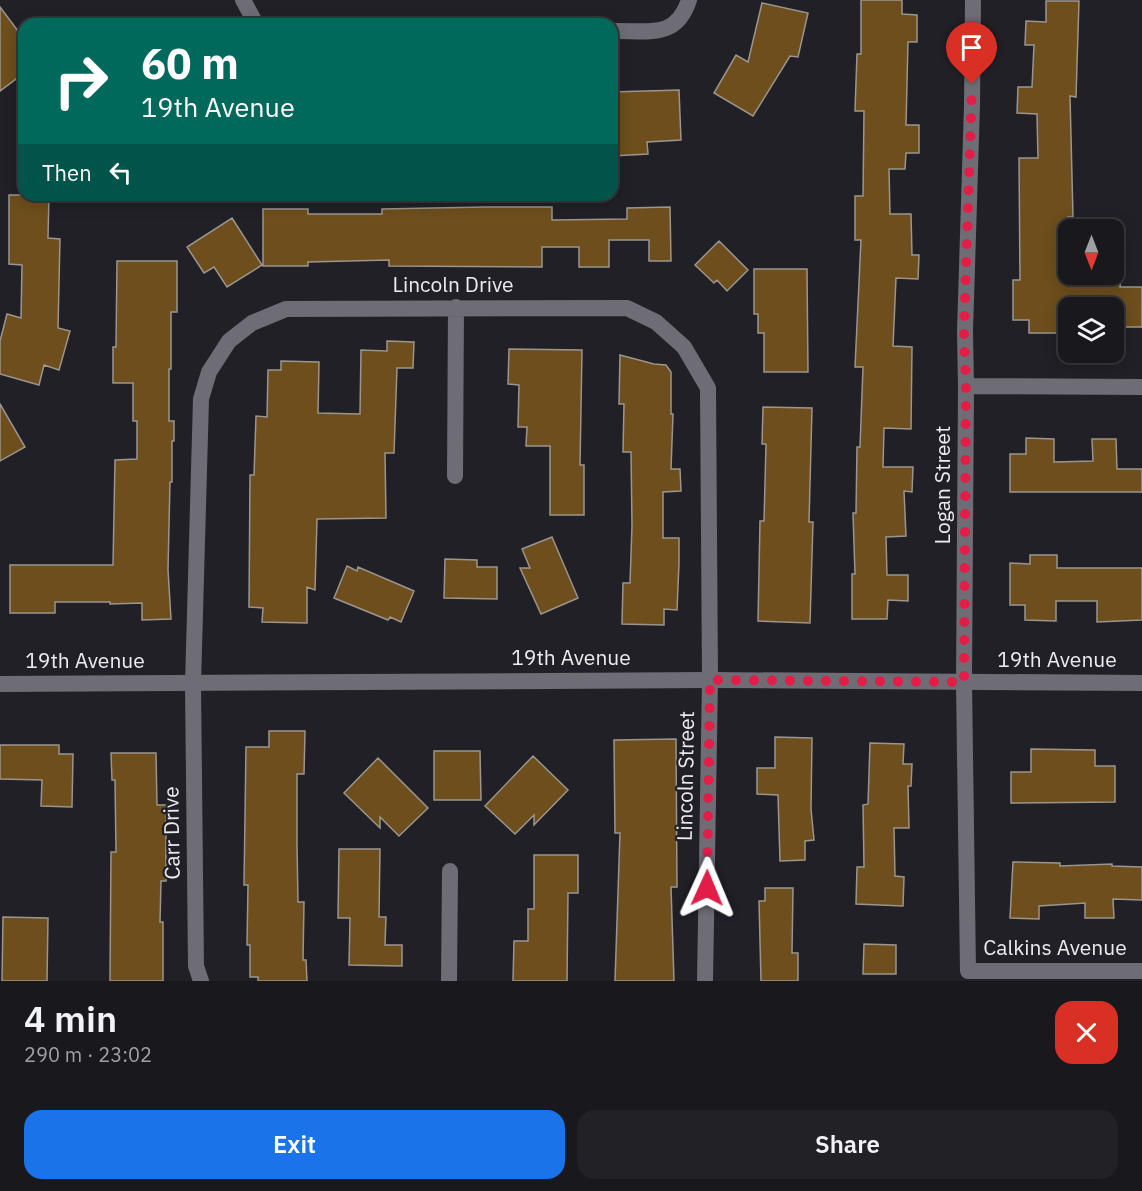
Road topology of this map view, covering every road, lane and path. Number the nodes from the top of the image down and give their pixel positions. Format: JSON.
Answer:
{"nodes":[{"id":1,"x":243,"y":0,"type":"edge"},
{"id":2,"x":689,"y":0,"type":"edge"},
{"id":3,"x":973,"y":0,"type":"edge"},
{"id":4,"x":253,"y":18,"type":"edge"},
{"id":5,"x":618,"y":31,"type":"edge"},
{"id":6,"x":456,"y":307,"type":"junction"},
{"id":7,"x":966,"y":386,"type":"junction"},
{"id":8,"x":1142,"y":387,"type":"edge"},
{"id":9,"x":455,"y":476,"type":"dead end"},
{"id":10,"x":710,"y":680,"type":"junction"},
{"id":11,"x":964,"y":682,"type":"junction"},
{"id":12,"x":1142,"y":682,"type":"edge"},
{"id":13,"x":0,"y":684,"type":"edge"},
{"id":14,"x":193,"y":684,"type":"junction"},
{"id":15,"x":450,"y":871,"type":"dead end"},
{"id":16,"x":1142,"y":970,"type":"edge"},
{"id":17,"x":968,"y":971,"type":"joint"},
{"id":18,"x":201,"y":981,"type":"edge"},
{"id":19,"x":449,"y":981,"type":"edge"},
{"id":20,"x":705,"y":981,"type":"edge"}],
"edges":[{"from":1,"to":4,"type":"street"},
{"from":2,"to":5,"type":"street"},
{"from":3,"to":7,"type":"street","name":"Logan Street"},
{"from":6,"to":9,"type":"street"},
{"from":6,"to":10,"type":"street","name":"Lincoln Drive"},
{"from":6,"to":14,"type":"street","name":"Lincoln Drive"},
{"from":7,"to":8,"type":"street"},
{"from":7,"to":11,"type":"street","name":"Logan Street"},
{"from":10,"to":11,"type":"street","name":"19th Avenue"},
{"from":10,"to":14,"type":"street","name":"19th Avenue"},
{"from":10,"to":20,"type":"street","name":"Lincoln Street"},
{"from":11,"to":12,"type":"street","name":"19th Avenue"},
{"from":11,"to":17,"type":"street","name":"Logan Street"},
{"from":13,"to":14,"type":"street","name":"19th Avenue"},
{"from":14,"to":18,"type":"street","name":"Carr Drive"},
{"from":15,"to":19,"type":"street"},
{"from":16,"to":17,"type":"street","name":"Calkins Avenue"}]}
